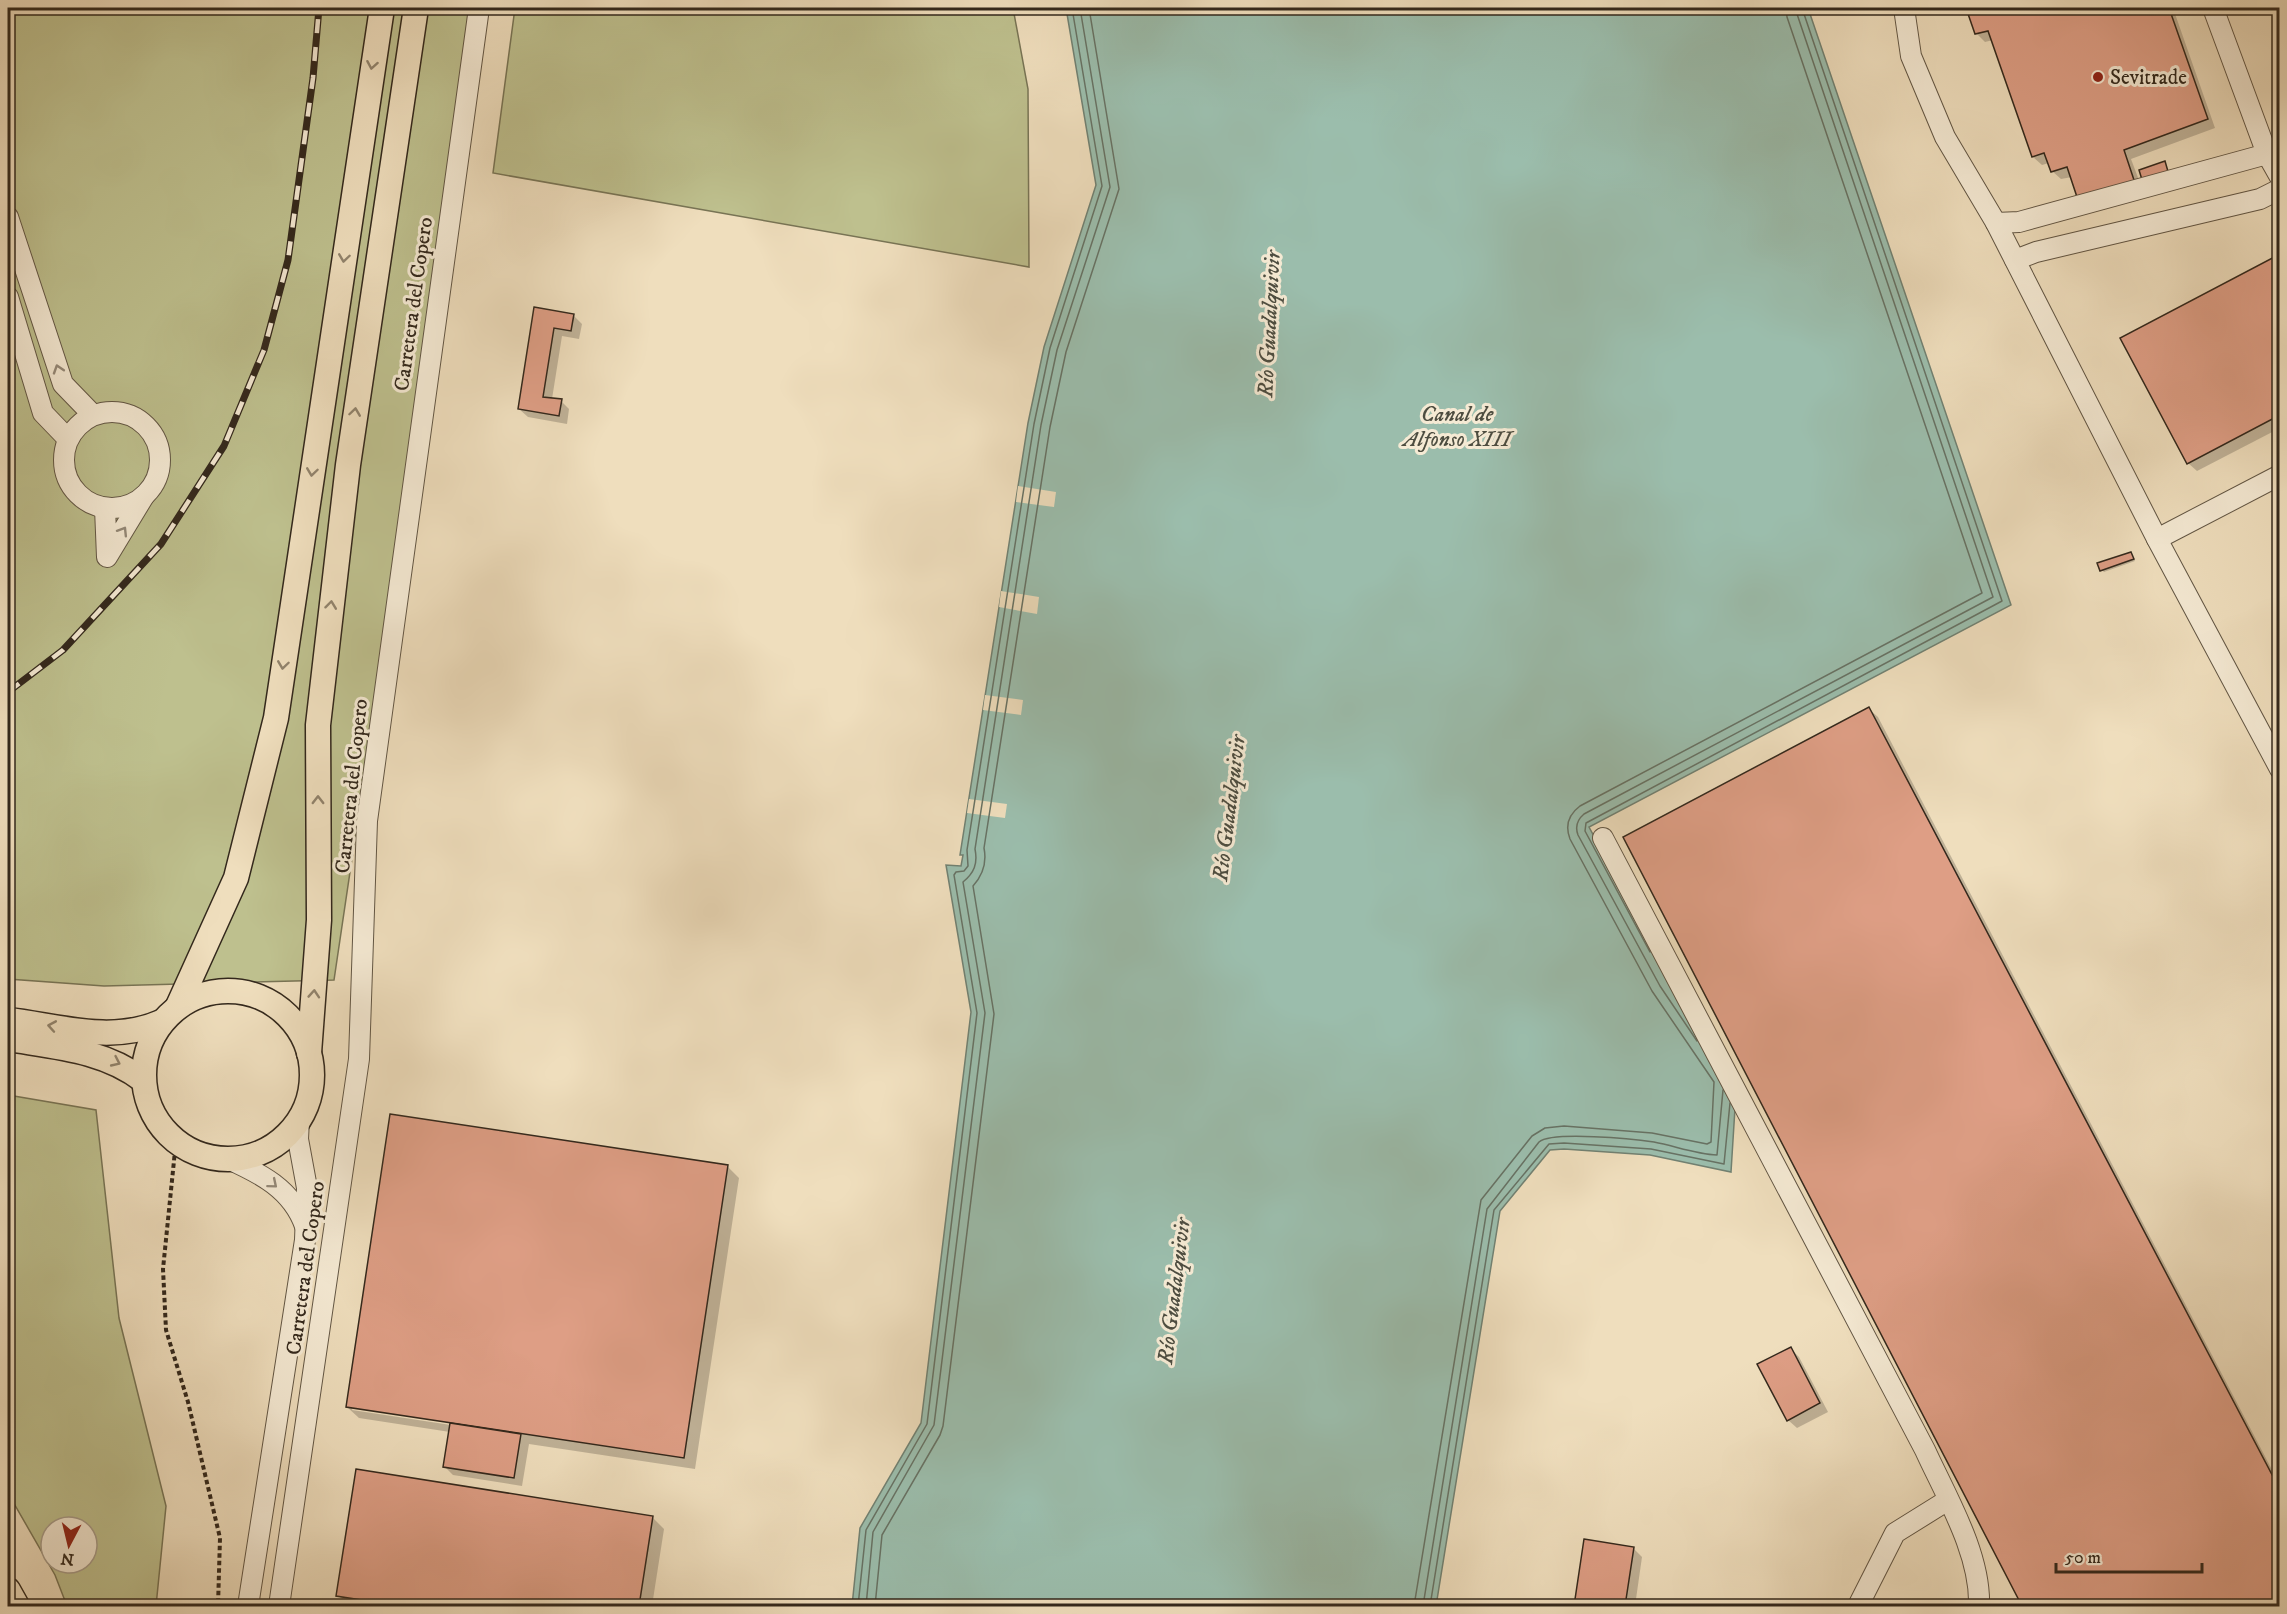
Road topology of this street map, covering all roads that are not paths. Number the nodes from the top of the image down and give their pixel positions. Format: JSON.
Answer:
{"nodes":[{"id":1,"x":382,"y":8,"type":"edge"},
{"id":2,"x":416,"y":8,"type":"edge"},
{"id":3,"x":479,"y":8,"type":"edge"},
{"id":4,"x":1904,"y":8,"type":"edge"},
{"id":5,"x":2213,"y":8,"type":"edge"},
{"id":6,"x":2267,"y":154,"type":"junction"},
{"id":7,"x":2280,"y":177,"type":"edge"},
{"id":8,"x":2280,"y":189,"type":"edge"},
{"id":9,"x":8,"y":218,"type":"edge"},
{"id":10,"x":1996,"y":223,"type":"junction"},
{"id":11,"x":2014,"y":260,"type":"junction"},
{"id":12,"x":8,"y":297,"type":"edge"},
{"id":13,"x":93,"y":415,"type":"junction"},
{"id":14,"x":68,"y":439,"type":"junction"},
{"id":15,"x":2280,"y":475,"type":"edge"},
{"id":16,"x":146,"y":494,"type":"junction"},
{"id":17,"x":105,"y":508,"type":"junction"},
{"id":18,"x":2157,"y":539,"type":"junction"},
{"id":19,"x":2280,"y":770,"type":"edge"},
{"id":20,"x":1603,"y":838,"type":"dead end"},
{"id":21,"x":170,"y":1014,"type":"junction"},
{"id":22,"x":8,"y":1020,"type":"edge"},
{"id":23,"x":8,"y":1039,"type":"edge"},
{"id":24,"x":309,"y":1053,"type":"junction"},
{"id":25,"x":143,"y":1080,"type":"junction"},
{"id":26,"x":299,"y":1120,"type":"junction"},
{"id":27,"x":226,"y":1158,"type":"junction"},
{"id":28,"x":305,"y":1226,"type":"junction"},
{"id":29,"x":1948,"y":1500,"type":"junction"},
{"id":30,"x":8,"y":1590,"type":"edge"},
{"id":31,"x":17,"y":1606,"type":"edge"},
{"id":32,"x":248,"y":1606,"type":"edge"},
{"id":33,"x":279,"y":1606,"type":"edge"},
{"id":34,"x":1858,"y":1606,"type":"edge"},
{"id":35,"x":1979,"y":1606,"type":"edge"}],
"edges":[{"from":1,"to":21,"type":"main road","one_way":true},
{"from":24,"to":2,"type":"main road","one_way":true},
{"from":3,"to":33,"type":"street","name":"Carretera del Copero"},
{"from":4,"to":10,"type":"street"},
{"from":5,"to":6,"type":"street"},
{"from":6,"to":7,"type":"street"},
{"from":6,"to":10,"type":"street"},
{"from":8,"to":11,"type":"street"},
{"from":13,"to":9,"type":"street","one_way":true},
{"from":10,"to":11,"type":"street"},
{"from":11,"to":18,"type":"street"},
{"from":12,"to":14,"type":"street"},
{"from":13,"to":14,"type":"street"},
{"from":13,"to":16,"type":"street"},
{"from":14,"to":17,"type":"street"},
{"from":15,"to":18,"type":"street"},
{"from":16,"to":17,"type":"street"},
{"from":17,"to":16,"type":"street","one_way":true},
{"from":18,"to":19,"type":"street"},
{"from":20,"to":29,"type":"street"},
{"from":21,"to":22,"type":"main road","one_way":true},
{"from":21,"to":24,"type":"main road"},
{"from":21,"to":25,"type":"main road"},
{"from":23,"to":25,"type":"main road","one_way":true},
{"from":24,"to":26,"type":"main road"},
{"from":25,"to":27,"type":"main road"},
{"from":26,"to":27,"type":"main road"},
{"from":26,"to":28,"type":"street"},
{"from":27,"to":28,"type":"street","one_way":true},
{"from":28,"to":32,"type":"street"},
{"from":29,"to":34,"type":"street"},
{"from":29,"to":35,"type":"street"},
{"from":30,"to":31,"type":"main road"}]}
